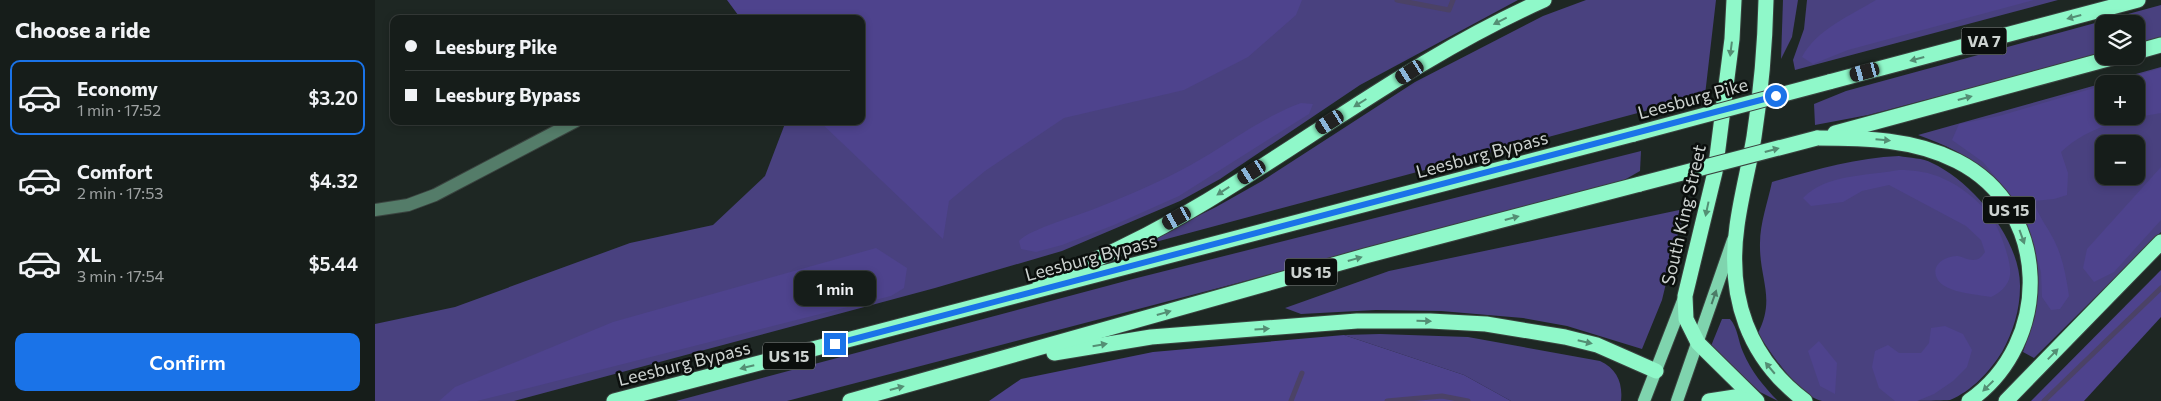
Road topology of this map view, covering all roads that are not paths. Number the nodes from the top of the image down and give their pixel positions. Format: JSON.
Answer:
{"nodes":[{"id":1,"x":1544,"y":0,"type":"edge"},
{"id":2,"x":1734,"y":0,"type":"edge"},
{"id":3,"x":2138,"y":0,"type":"edge"},
{"id":4,"x":1765,"y":3,"type":"edge"},
{"id":5,"x":2161,"y":45,"type":"edge"},
{"id":6,"x":2145,"y":49,"type":"edge"},
{"id":7,"x":2095,"y":63,"type":"edge"},
{"id":8,"x":568,"y":125,"type":"edge"},
{"id":9,"x":1634,"y":134,"type":"joint"},
{"id":10,"x":1817,"y":138,"type":"junction"},
{"id":11,"x":375,"y":210,"type":"edge"},
{"id":12,"x":1736,"y":228,"type":"junction"},
{"id":13,"x":2161,"y":242,"type":"edge"},
{"id":14,"x":1685,"y":296,"type":"junction"},
{"id":15,"x":964,"y":311,"type":"junction"},
{"id":16,"x":1698,"y":343,"type":"junction"},
{"id":17,"x":983,"y":365,"type":"junction"},
{"id":18,"x":1656,"y":371,"type":"junction"},
{"id":19,"x":614,"y":401,"type":"edge"},
{"id":20,"x":850,"y":401,"type":"edge"},
{"id":21,"x":1644,"y":401,"type":"edge"},
{"id":22,"x":1677,"y":401,"type":"edge"},
{"id":23,"x":1709,"y":401,"type":"edge"},
{"id":24,"x":1750,"y":401,"type":"edge"},
{"id":25,"x":1757,"y":401,"type":"edge"},
{"id":26,"x":1805,"y":401,"type":"edge"},
{"id":27,"x":1969,"y":401,"type":"edge"},
{"id":28,"x":2006,"y":401,"type":"edge"}],
"edges":[{"from":1,"to":15,"type":"highway","one_way":true},
{"from":2,"to":14,"type":"highway","name":"South King Street","one_way":true},
{"from":3,"to":9,"type":"highway","name":"Leesburg Pike","number":"VA 7","one_way":true,"bridge":true},
{"from":4,"to":12,"type":"highway"},
{"from":5,"to":6,"type":"highway"},
{"from":10,"to":7,"type":"highway","one_way":true},
{"from":8,"to":11,"type":"street"},
{"from":9,"to":15,"type":"highway","name":"Leesburg Bypass","number":"VA 7"},
{"from":17,"to":10,"type":"highway","number":"US 15","one_way":true,"bridge":true},
{"from":10,"to":27,"type":"highway","number":"US 15","one_way":true},
{"from":16,"to":12,"type":"main road","one_way":true},
{"from":26,"to":12,"type":"highway","one_way":true},
{"from":28,"to":13,"type":"highway","one_way":true},
{"from":14,"to":16,"type":"highway"},
{"from":14,"to":18,"type":"main road","name":"South King Street"},
{"from":15,"to":19,"type":"highway","name":"Leesburg Bypass","number":"US 15","one_way":true},
{"from":16,"to":22,"type":"main road"},
{"from":16,"to":25,"type":"highway"},
{"from":17,"to":18,"type":"highway","one_way":true},
{"from":20,"to":17,"type":"highway","number":"US 15","one_way":true},
{"from":18,"to":21,"type":"main road","name":"South King Street"},
{"from":23,"to":24,"type":"highway"}]}
